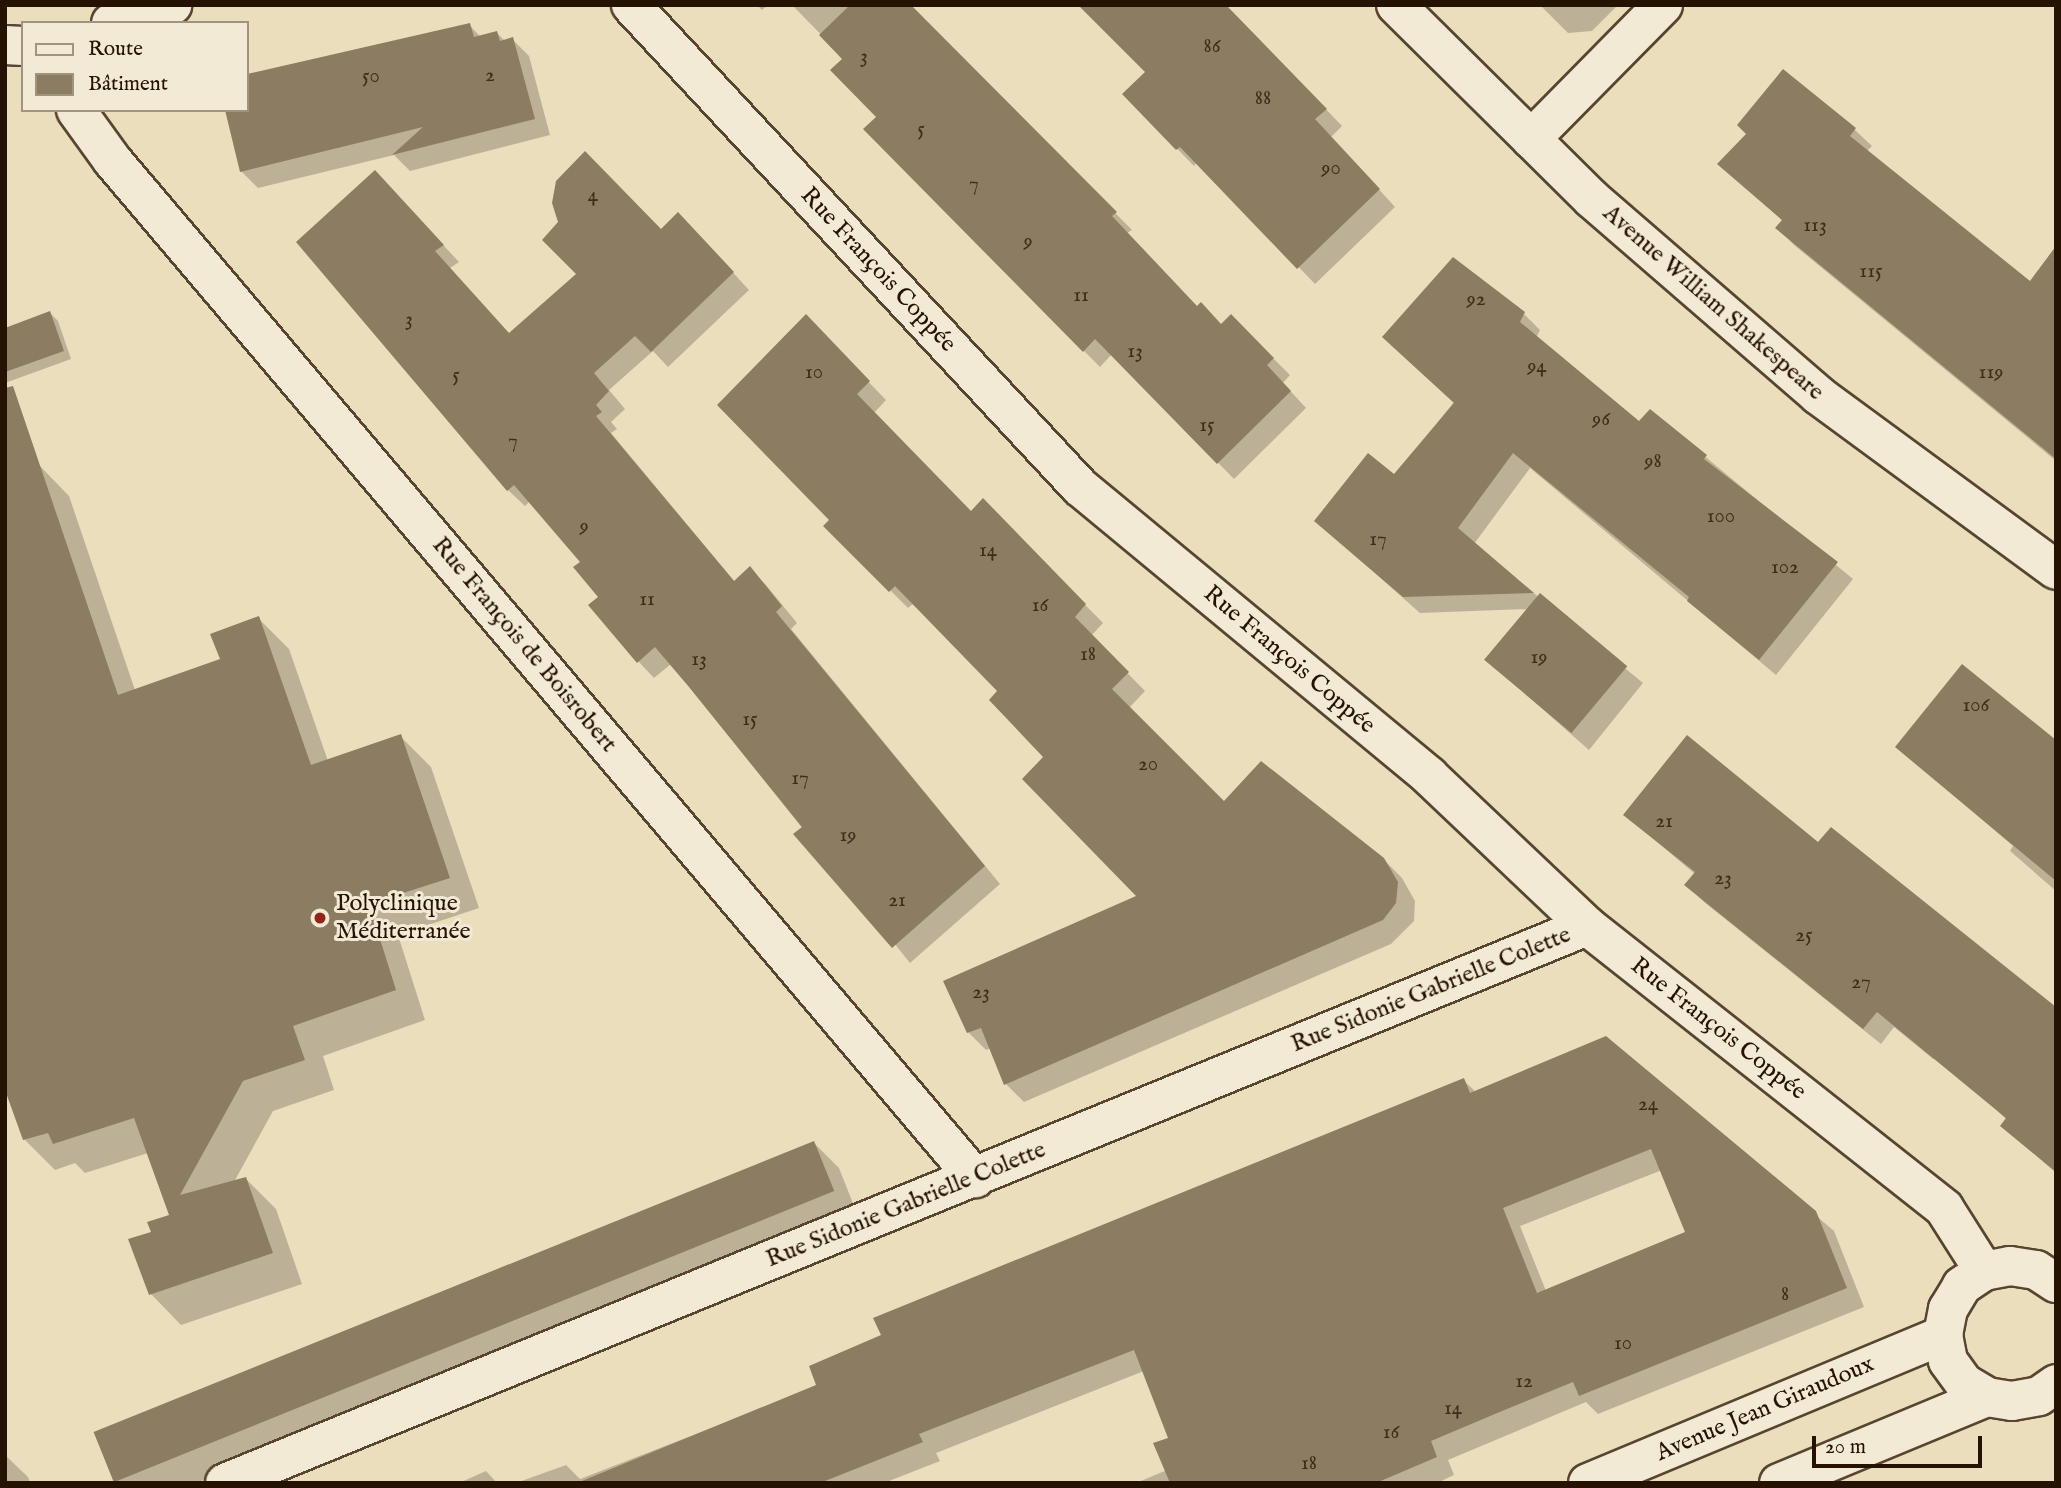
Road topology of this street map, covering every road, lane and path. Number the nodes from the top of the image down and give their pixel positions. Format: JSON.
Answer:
{"nodes":[{"id":1,"x":172,"y":5,"type":"edge"},
{"id":2,"x":631,"y":5,"type":"edge"},
{"id":3,"x":1396,"y":5,"type":"edge"},
{"id":4,"x":1663,"y":5,"type":"edge"},
{"id":5,"x":118,"y":21,"type":"edge"},
{"id":6,"x":78,"y":112,"type":"edge"},
{"id":7,"x":1531,"y":139,"type":"junction"},
{"id":8,"x":2056,"y":570,"type":"edge"},
{"id":9,"x":1587,"y":926,"type":"junction"},
{"id":10,"x":975,"y":1178,"type":"junction"},
{"id":11,"x":1984,"y":1271,"type":"junction"},
{"id":12,"x":2056,"y":1283,"type":"edge"},
{"id":13,"x":1943,"y":1335,"type":"junction"},
{"id":14,"x":2056,"y":1384,"type":"edge"},
{"id":15,"x":1987,"y":1397,"type":"junction"},
{"id":16,"x":225,"y":1483,"type":"edge"},
{"id":17,"x":1588,"y":1483,"type":"edge"},
{"id":18,"x":1779,"y":1483,"type":"edge"}],
"edges":[{"from":1,"to":5,"type":"street"},
{"from":2,"to":9,"type":"street","name":"Rue François Coppée"},
{"from":3,"to":7,"type":"street","name":"Avenue William Shakespeare"},
{"from":4,"to":7,"type":"street"},
{"from":6,"to":10,"type":"street","name":"Rue François de Boisrobert"},
{"from":7,"to":8,"type":"street","name":"Avenue William Shakespeare"},
{"from":9,"to":10,"type":"street","name":"Rue Sidonie Gabrielle Colette"},
{"from":9,"to":11,"type":"street","name":"Rue François Coppée"},
{"from":10,"to":16,"type":"street","name":"Rue Sidonie Gabrielle Colette"},
{"from":11,"to":12,"type":"street"},
{"from":11,"to":13,"type":"street"},
{"from":13,"to":15,"type":"street"},
{"from":13,"to":17,"type":"street","name":"Avenue Jean Giraudoux"},
{"from":14,"to":15,"type":"street"},
{"from":15,"to":18,"type":"street"}]}
